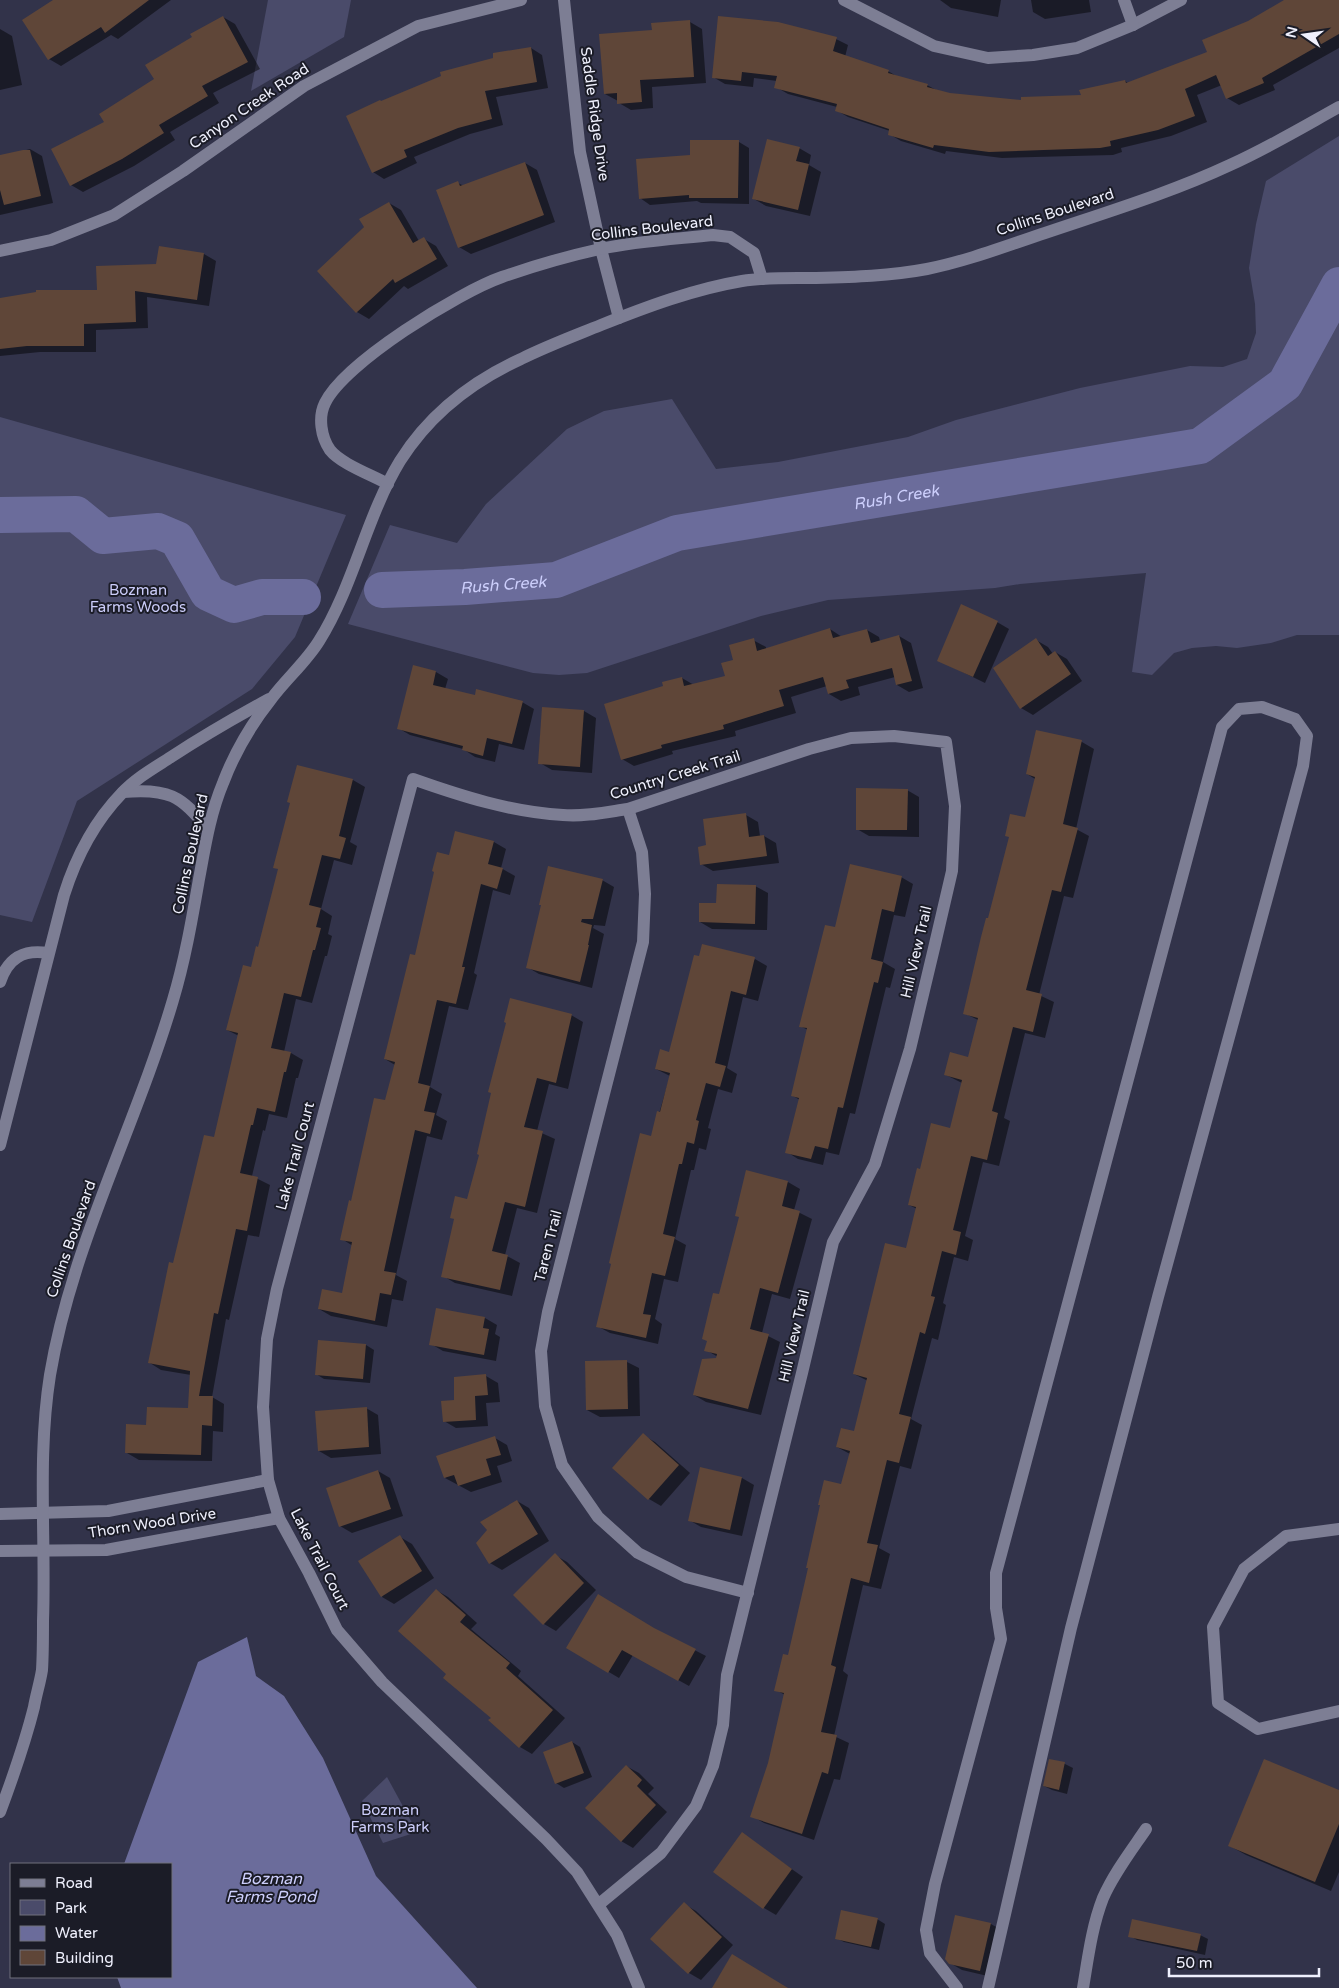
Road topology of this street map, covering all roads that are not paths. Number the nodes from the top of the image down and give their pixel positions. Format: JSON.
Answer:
{"nodes":[{"id":1,"x":521,"y":0,"type":"edge"},
{"id":2,"x":564,"y":0,"type":"edge"},
{"id":3,"x":844,"y":0,"type":"edge"},
{"id":4,"x":1124,"y":0,"type":"edge"},
{"id":5,"x":1181,"y":0,"type":"edge"},
{"id":6,"x":1133,"y":25,"type":"junction"},
{"id":7,"x":1339,"y":107,"type":"edge"},
{"id":8,"x":600,"y":249,"type":"junction"},
{"id":9,"x":0,"y":251,"type":"edge"},
{"id":10,"x":762,"y":279,"type":"junction"},
{"id":11,"x":619,"y":318,"type":"junction"},
{"id":12,"x":388,"y":484,"type":"junction"},
{"id":13,"x":272,"y":698,"type":"junction"},
{"id":14,"x":946,"y":742,"type":"joint"},
{"id":15,"x":413,"y":779,"type":"joint"},
{"id":16,"x":123,"y":792,"type":"junction"},
{"id":17,"x":628,"y":809,"type":"junction"},
{"id":18,"x":208,"y":830,"type":"junction"},
{"id":19,"x":48,"y":953,"type":"junction"},
{"id":20,"x":0,"y":982,"type":"edge"},
{"id":21,"x":0,"y":1145,"type":"edge"},
{"id":22,"x":268,"y":1480,"type":"junction"},
{"id":23,"x":0,"y":1514,"type":"edge"},
{"id":24,"x":42,"y":1514,"type":"junction"},
{"id":25,"x":279,"y":1518,"type":"junction"},
{"id":26,"x":1339,"y":1529,"type":"edge"},
{"id":27,"x":0,"y":1551,"type":"edge"},
{"id":28,"x":44,"y":1551,"type":"junction"},
{"id":29,"x":748,"y":1593,"type":"junction"},
{"id":30,"x":1339,"y":1711,"type":"edge"},
{"id":31,"x":0,"y":1812,"type":"edge"},
{"id":32,"x":1146,"y":1829,"type":"dead end"},
{"id":33,"x":598,"y":1905,"type":"junction"},
{"id":34,"x":639,"y":1988,"type":"edge"},
{"id":35,"x":956,"y":1988,"type":"edge"},
{"id":36,"x":988,"y":1988,"type":"edge"},
{"id":37,"x":1083,"y":1988,"type":"edge"}],
"edges":[{"from":1,"to":9,"type":"street","name":"Canyon Creek Road"},
{"from":2,"to":8,"type":"street","name":"Saddle Ridge Drive"},
{"from":3,"to":6,"type":"street"},
{"from":4,"to":6,"type":"street"},
{"from":5,"to":6,"type":"street"},
{"from":7,"to":10,"type":"street","name":"Collins Boulevard"},
{"from":8,"to":10,"type":"street","name":"Collins Boulevard"},
{"from":8,"to":11,"type":"street","name":"Saddle Ridge Drive"},
{"from":8,"to":12,"type":"street","name":"Collins Boulevard"},
{"from":10,"to":11,"type":"street","name":"Collins Boulevard"},
{"from":11,"to":12,"type":"street","name":"Collins Boulevard"},
{"from":12,"to":13,"type":"street","name":"Collins Boulevard"},
{"from":13,"to":16,"type":"street","name":"Collins Boulevard"},
{"from":13,"to":18,"type":"street","name":"Collins Boulevard"},
{"from":14,"to":17,"type":"street","name":"Country Creek Trail"},
{"from":14,"to":29,"type":"street","name":"Hill View Trail"},
{"from":15,"to":17,"type":"street","name":"Country Creek Trail"},
{"from":15,"to":22,"type":"street","name":"Lake Trail Court"},
{"from":16,"to":18,"type":"street"},
{"from":16,"to":19,"type":"street","name":"Collins Boulevard"},
{"from":17,"to":29,"type":"street","name":"Taren Trail"},
{"from":18,"to":24,"type":"street","name":"Collins Boulevard"},
{"from":19,"to":20,"type":"street"},
{"from":19,"to":21,"type":"street","name":"Collins Boulevard"},
{"from":22,"to":24,"type":"street","name":"Thorn Wood Drive"},
{"from":22,"to":25,"type":"street","name":"Lake Trail Court"},
{"from":23,"to":24,"type":"street","name":"Thorn Wood Drive"},
{"from":24,"to":28,"type":"street","name":"Collins Boulevard"},
{"from":25,"to":28,"type":"street","name":"Thorn Wood Drive"},
{"from":25,"to":33,"type":"street","name":"Lake Trail Court"},
{"from":26,"to":30,"type":"street"},
{"from":27,"to":28,"type":"street","name":"Thorn Wood Drive"},
{"from":28,"to":31,"type":"street","name":"Collins Boulevard"},
{"from":29,"to":33,"type":"street","name":"Hill View Trail"},
{"from":32,"to":37,"type":"street"},
{"from":33,"to":34,"type":"street","name":"Lake Trail Court"},
{"from":35,"to":36,"type":"street"}]}
